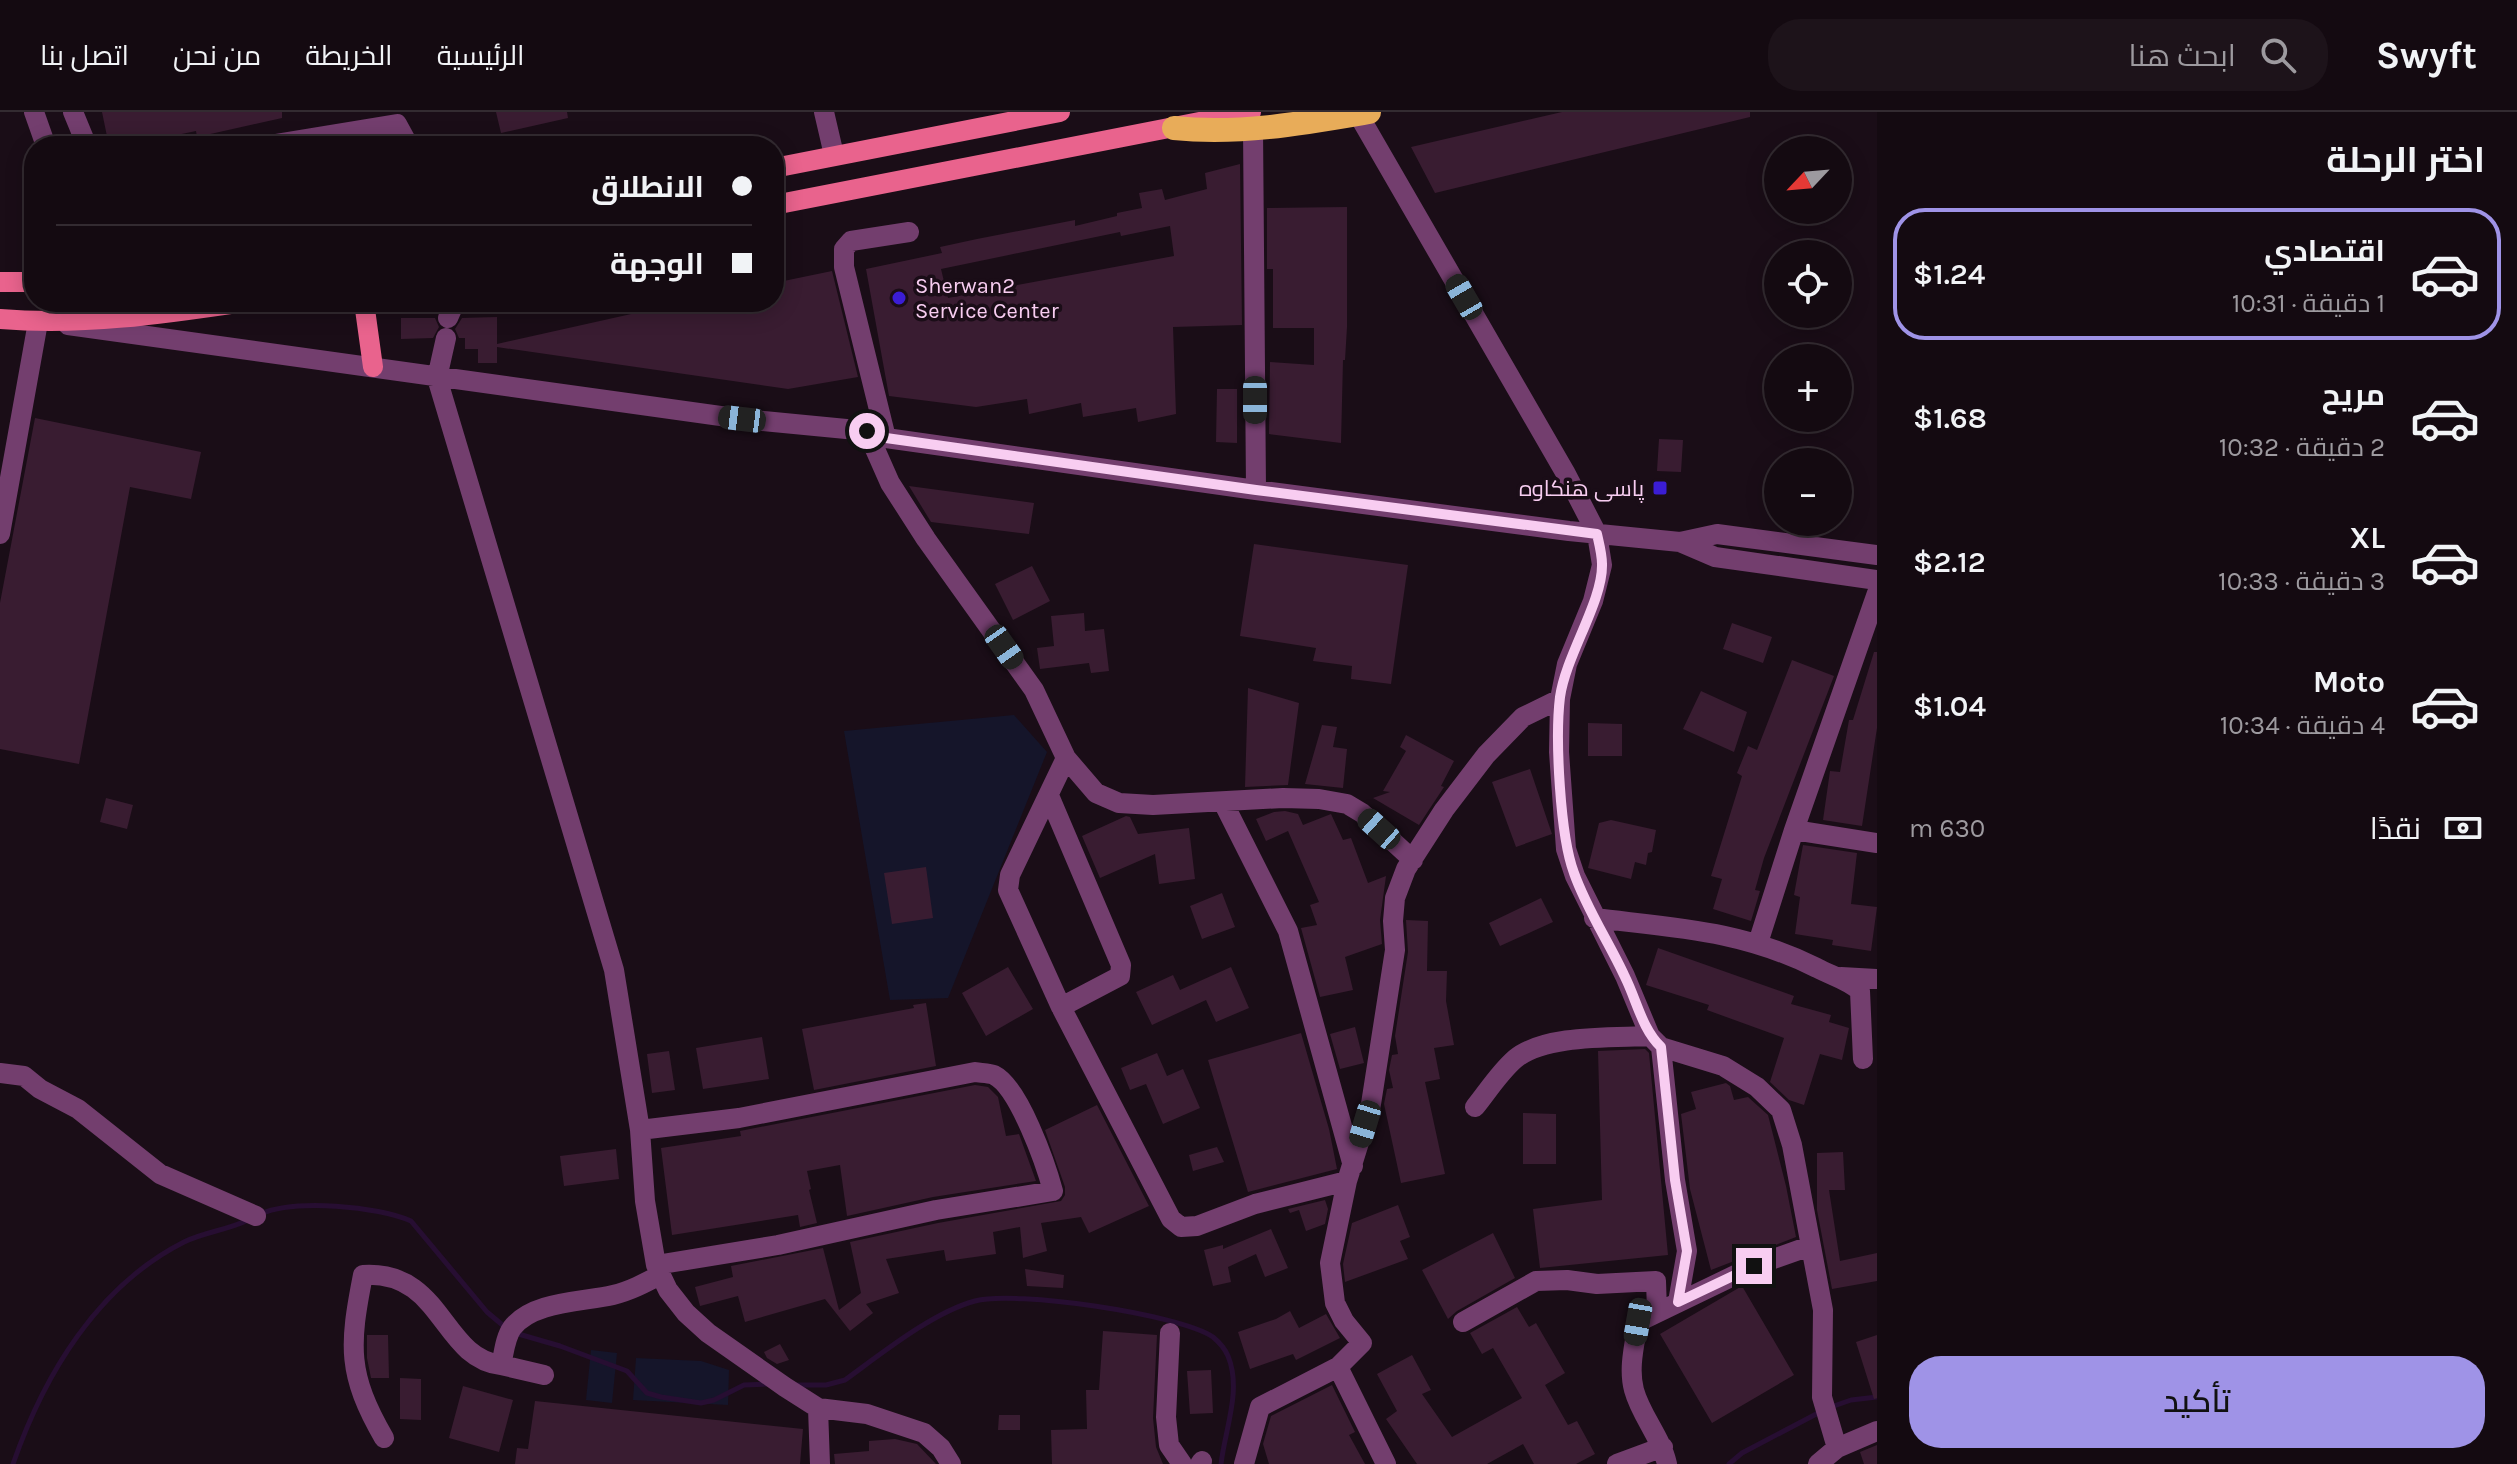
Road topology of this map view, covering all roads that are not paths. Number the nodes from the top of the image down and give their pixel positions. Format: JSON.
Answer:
{"nodes":[{"id":1,"x":34,"y":112,"type":"edge"},
{"id":2,"x":73,"y":112,"type":"edge"},
{"id":3,"x":824,"y":112,"type":"edge"},
{"id":4,"x":1060,"y":112,"type":"edge"},
{"id":5,"x":1363,"y":113,"type":"edge"},
{"id":6,"x":1252,"y":120,"type":"edge"},
{"id":7,"x":970,"y":121,"type":"edge"},
{"id":8,"x":1174,"y":128,"type":"joint"},
{"id":9,"x":42,"y":136,"type":"edge"},
{"id":10,"x":83,"y":136,"type":"edge"},
{"id":11,"x":324,"y":136,"type":"edge"},
{"id":12,"x":404,"y":136,"type":"edge"},
{"id":13,"x":834,"y":155,"type":"junction"},
{"id":14,"x":784,"y":166,"type":"edge"},
{"id":15,"x":784,"y":203,"type":"edge"},
{"id":16,"x":909,"y":232,"type":"dead end"},
{"id":17,"x":0,"y":282,"type":"edge"},
{"id":18,"x":24,"y":282,"type":"edge"},
{"id":19,"x":171,"y":312,"type":"edge"},
{"id":20,"x":365,"y":312,"type":"edge"},
{"id":21,"x":0,"y":319,"type":"edge"},
{"id":22,"x":450,"y":319,"type":"edge"},
{"id":23,"x":38,"y":322,"type":"junction"},
{"id":24,"x":60,"y":323,"type":"junction"},
{"id":25,"x":373,"y":367,"type":"junction"},
{"id":26,"x":437,"y":378,"type":"junction"},
{"id":27,"x":876,"y":434,"type":"junction"},
{"id":28,"x":1256,"y":490,"type":"junction"},
{"id":29,"x":0,"y":534,"type":"edge"},
{"id":30,"x":1597,"y":534,"type":"junction"},
{"id":31,"x":1680,"y":542,"type":"junction"},
{"id":32,"x":1877,"y":555,"type":"edge"},
{"id":33,"x":1877,"y":580,"type":"edge"},
{"id":34,"x":1877,"y":593,"type":"edge"},
{"id":35,"x":1560,"y":699,"type":"junction"},
{"id":36,"x":1066,"y":758,"type":"junction"},
{"id":37,"x":1050,"y":798,"type":"junction"},
{"id":38,"x":1223,"y":802,"type":"junction"},
{"id":39,"x":1794,"y":830,"type":"junction"},
{"id":40,"x":1877,"y":843,"type":"edge"},
{"id":41,"x":1413,"y":860,"type":"junction"},
{"id":42,"x":1594,"y":918,"type":"junction"},
{"id":43,"x":1758,"y":943,"type":"junction"},
{"id":44,"x":1836,"y":977,"type":"junction"},
{"id":45,"x":1877,"y":979,"type":"edge"},
{"id":46,"x":1061,"y":1007,"type":"junction"},
{"id":47,"x":1656,"y":1042,"type":"junction"},
{"id":48,"x":1863,"y":1059,"type":"dead end"},
{"id":49,"x":0,"y":1073,"type":"edge"},
{"id":50,"x":1475,"y":1107,"type":"dead end"},
{"id":51,"x":640,"y":1130,"type":"junction"},
{"id":52,"x":1350,"y":1173,"type":"junction"},
{"id":53,"x":256,"y":1216,"type":"dead end"},
{"id":54,"x":1810,"y":1246,"type":"junction"},
{"id":55,"x":658,"y":1270,"type":"junction"},
{"id":56,"x":1678,"y":1302,"type":"junction"},
{"id":57,"x":1657,"y":1311,"type":"junction"},
{"id":58,"x":1463,"y":1322,"type":"dead end"},
{"id":59,"x":1170,"y":1333,"type":"dead end"},
{"id":60,"x":501,"y":1365,"type":"junction"},
{"id":61,"x":1338,"y":1367,"type":"junction"},
{"id":62,"x":544,"y":1375,"type":"dead end"},
{"id":63,"x":818,"y":1408,"type":"junction"},
{"id":64,"x":1877,"y":1431,"type":"edge"},
{"id":65,"x":384,"y":1438,"type":"dead end"},
{"id":66,"x":1837,"y":1448,"type":"junction"},
{"id":67,"x":1665,"y":1456,"type":"edge"},
{"id":68,"x":1195,"y":1463,"type":"edge"},
{"id":69,"x":820,"y":1464,"type":"edge"},
{"id":70,"x":951,"y":1464,"type":"edge"},
{"id":71,"x":1244,"y":1464,"type":"edge"},
{"id":72,"x":1386,"y":1464,"type":"edge"},
{"id":73,"x":1617,"y":1464,"type":"edge"},
{"id":74,"x":1818,"y":1464,"type":"edge"}],
"edges":[{"from":1,"to":9,"type":"street"},
{"from":2,"to":10,"type":"street"},
{"from":3,"to":13,"type":"street"},
{"from":4,"to":7,"type":"main road"},
{"from":5,"to":6,"type":"highway"},
{"from":5,"to":30,"type":"street"},
{"from":6,"to":8,"type":"highway"},
{"from":6,"to":28,"type":"street"},
{"from":7,"to":13,"type":"main road"},
{"from":8,"to":15,"type":"main road"},
{"from":11,"to":12,"type":"street"},
{"from":13,"to":14,"type":"main road"},
{"from":16,"to":27,"type":"street"},
{"from":17,"to":18,"type":"main road"},
{"from":19,"to":24,"type":"main road"},
{"from":20,"to":25,"type":"main road"},
{"from":21,"to":23,"type":"main road"},
{"from":22,"to":26,"type":"street"},
{"from":23,"to":24,"type":"main road"},
{"from":23,"to":29,"type":"street"},
{"from":24,"to":25,"type":"street"},
{"from":25,"to":26,"type":"street"},
{"from":26,"to":27,"type":"street"},
{"from":26,"to":51,"type":"street"},
{"from":27,"to":28,"type":"street"},
{"from":27,"to":36,"type":"street"},
{"from":28,"to":30,"type":"street"},
{"from":30,"to":31,"type":"street"},
{"from":30,"to":35,"type":"street"},
{"from":31,"to":32,"type":"street"},
{"from":31,"to":33,"type":"street"},
{"from":34,"to":39,"type":"street"},
{"from":35,"to":41,"type":"street"},
{"from":35,"to":42,"type":"street"},
{"from":36,"to":37,"type":"street"},
{"from":36,"to":38,"type":"street"},
{"from":37,"to":46,"type":"street"},
{"from":37,"to":46,"type":"street"},
{"from":38,"to":41,"type":"street"},
{"from":38,"to":52,"type":"street"},
{"from":39,"to":40,"type":"street"},
{"from":39,"to":43,"type":"street"},
{"from":41,"to":52,"type":"street"},
{"from":42,"to":43,"type":"street"},
{"from":42,"to":47,"type":"street"},
{"from":43,"to":44,"type":"street"},
{"from":44,"to":45,"type":"street"},
{"from":44,"to":48,"type":"street"},
{"from":46,"to":52,"type":"street"},
{"from":47,"to":50,"type":"street"},
{"from":47,"to":54,"type":"street"},
{"from":47,"to":56,"type":"street"},
{"from":49,"to":53,"type":"street"},
{"from":51,"to":55,"type":"street"},
{"from":51,"to":55,"type":"street"},
{"from":52,"to":61,"type":"street"},
{"from":54,"to":56,"type":"street"},
{"from":54,"to":66,"type":"street"},
{"from":55,"to":60,"type":"street"},
{"from":55,"to":63,"type":"street"},
{"from":56,"to":57,"type":"street"},
{"from":57,"to":58,"type":"street"},
{"from":57,"to":67,"type":"street"},
{"from":59,"to":68,"type":"street"},
{"from":60,"to":62,"type":"street"},
{"from":60,"to":65,"type":"street"},
{"from":61,"to":71,"type":"street"},
{"from":61,"to":72,"type":"street"},
{"from":63,"to":69,"type":"street"},
{"from":63,"to":70,"type":"street"},
{"from":64,"to":66,"type":"street"},
{"from":66,"to":74,"type":"street"},
{"from":67,"to":73,"type":"street"}]}
